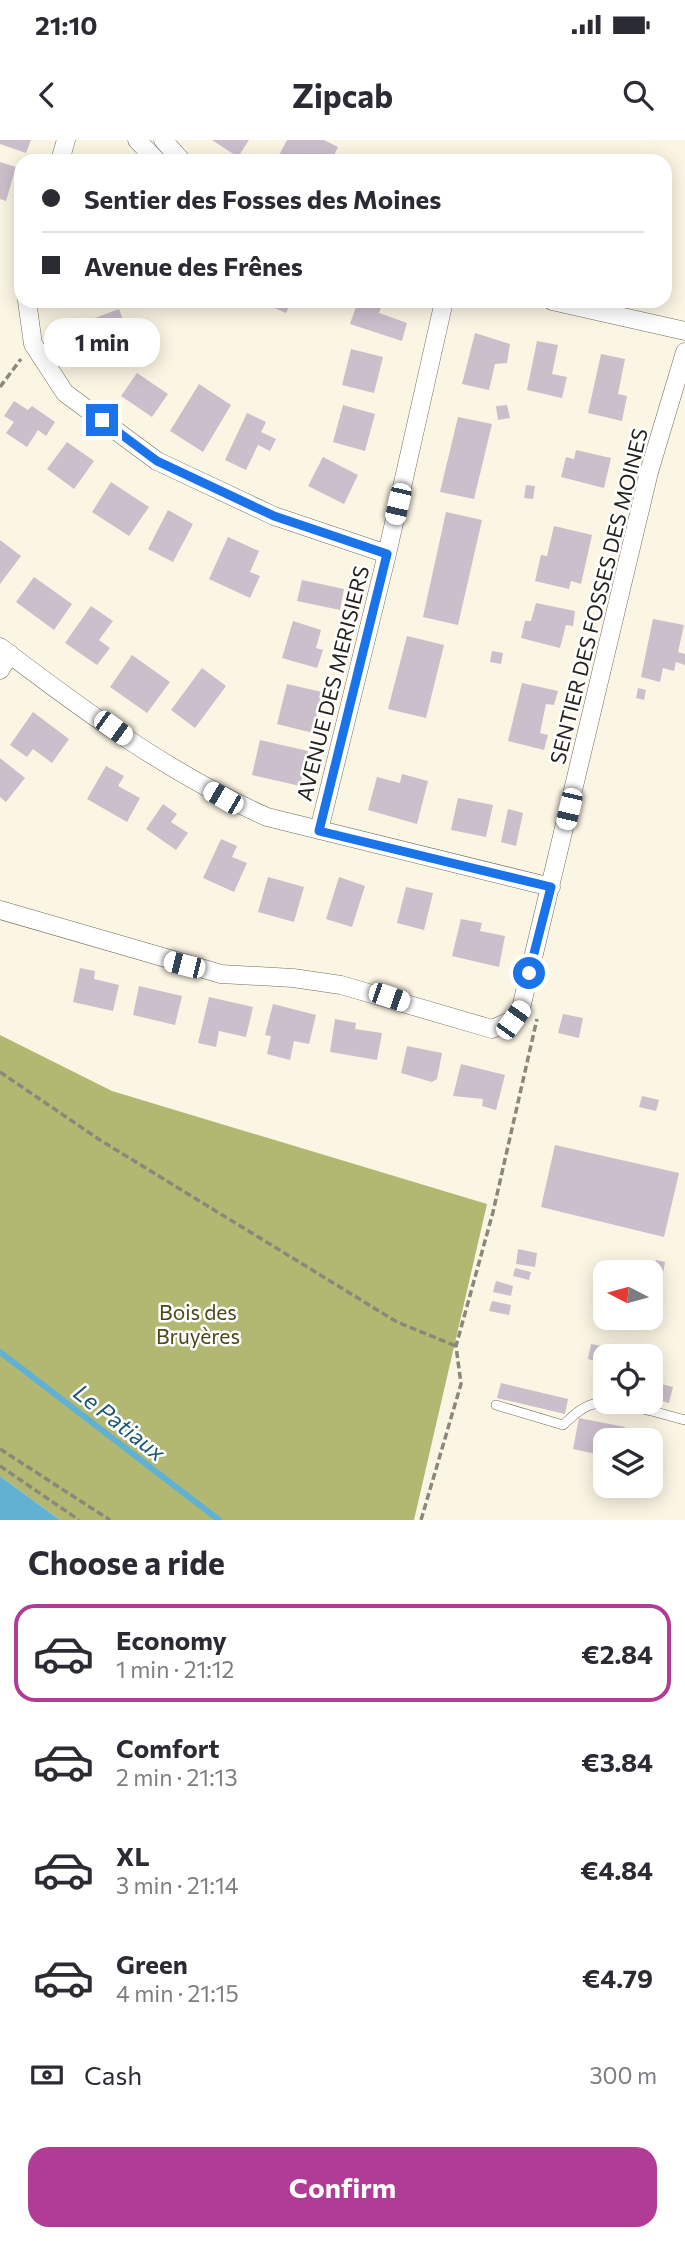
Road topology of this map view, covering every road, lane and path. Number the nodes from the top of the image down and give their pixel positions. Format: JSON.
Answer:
{"nodes":[{"id":1,"x":137,"y":140,"type":"edge"},
{"id":2,"x":163,"y":140,"type":"edge"},
{"id":3,"x":150,"y":154,"type":"edge"},
{"id":4,"x":175,"y":154,"type":"edge"},
{"id":5,"x":28,"y":308,"type":"edge"},
{"id":6,"x":442,"y":308,"type":"edge"},
{"id":7,"x":583,"y":308,"type":"edge"},
{"id":8,"x":685,"y":331,"type":"edge"},
{"id":9,"x":33,"y":344,"type":"junction"},
{"id":10,"x":685,"y":352,"type":"edge"},
{"id":11,"x":0,"y":387,"type":"edge"},
{"id":12,"x":387,"y":554,"type":"junction"},
{"id":13,"x":5,"y":651,"type":"edge"},
{"id":14,"x":0,"y":670,"type":"edge"},
{"id":15,"x":319,"y":831,"type":"junction"},
{"id":16,"x":551,"y":887,"type":"junction"},
{"id":17,"x":0,"y":910,"type":"edge"},
{"id":18,"x":537,"y":1017,"type":"dead end"},
{"id":19,"x":0,"y":1072,"type":"edge"},
{"id":20,"x":456,"y":1346,"type":"junction"},
{"id":21,"x":496,"y":1405,"type":"dead end"},
{"id":22,"x":685,"y":1420,"type":"edge"},
{"id":23,"x":0,"y":1449,"type":"edge"},
{"id":24,"x":0,"y":1466,"type":"edge"},
{"id":25,"x":79,"y":1520,"type":"edge"},
{"id":26,"x":110,"y":1520,"type":"edge"},
{"id":27,"x":421,"y":1520,"type":"edge"}],
"edges":[{"from":1,"to":3,"type":"street"},
{"from":2,"to":4,"type":"street"},
{"from":5,"to":9,"type":"street"},
{"from":6,"to":12,"type":"street","name":"AVENUE DES MERISIERS"},
{"from":7,"to":8,"type":"street"},
{"from":9,"to":11,"type":"path"},
{"from":9,"to":12,"type":"street"},
{"from":10,"to":16,"type":"street","name":"SENTIER DES FOSSES DES MOINES"},
{"from":12,"to":15,"type":"street","name":"AVENUE DES MERISIERS"},
{"from":13,"to":14,"type":"street"},
{"from":13,"to":15,"type":"street"},
{"from":15,"to":16,"type":"street"},
{"from":16,"to":17,"type":"street","name":"SENTIER DES FOSSES DES MOINES"},
{"from":18,"to":20,"type":"path"},
{"from":19,"to":20,"type":"path"},
{"from":20,"to":27,"type":"path"},
{"from":21,"to":22,"type":"lane"},
{"from":23,"to":26,"type":"path"},
{"from":24,"to":25,"type":"path"}]}
